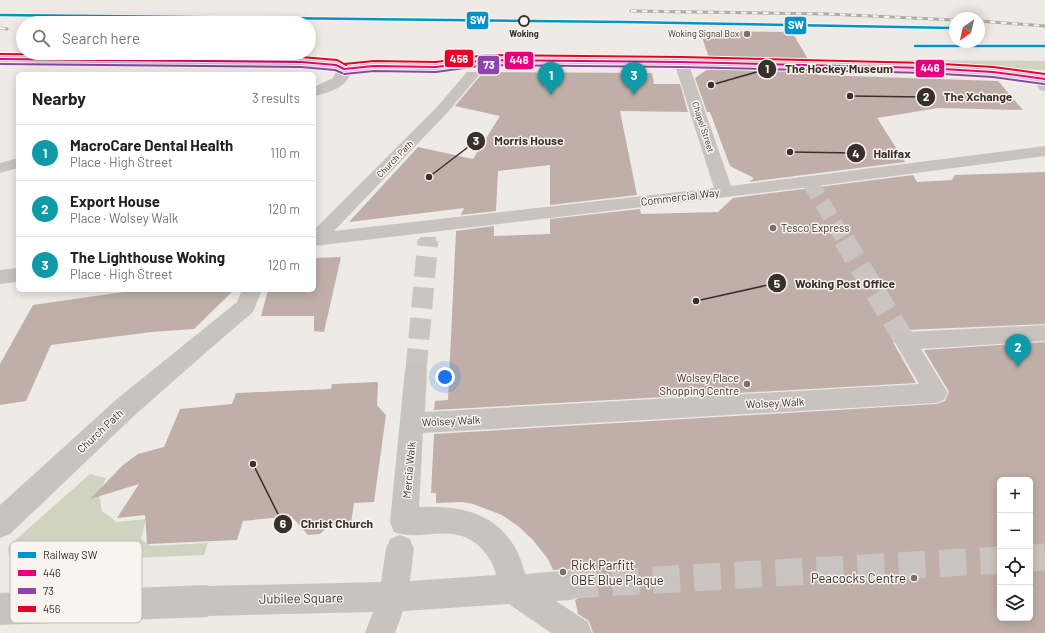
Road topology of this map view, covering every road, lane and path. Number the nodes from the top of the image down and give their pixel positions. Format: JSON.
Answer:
{"nodes":[{"id":1,"x":0,"y":59,"type":"edge"},
{"id":2,"x":16,"y":59,"type":"edge"},
{"id":3,"x":100,"y":60,"type":"edge"},
{"id":4,"x":681,"y":62,"type":"junction"},
{"id":5,"x":344,"y":69,"type":"junction"},
{"id":6,"x":472,"y":75,"type":"dead end"},
{"id":7,"x":1043,"y":82,"type":"edge"},
{"id":8,"x":316,"y":91,"type":"edge"},
{"id":9,"x":1045,"y":151,"type":"edge"},
{"id":10,"x":16,"y":164,"type":"edge"},
{"id":11,"x":0,"y":168,"type":"edge"},
{"id":12,"x":724,"y":192,"type":"junction"},
{"id":13,"x":316,"y":239,"type":"edge"},
{"id":14,"x":316,"y":240,"type":"edge"},
{"id":15,"x":16,"y":275,"type":"edge"},
{"id":16,"x":0,"y":277,"type":"edge"},
{"id":17,"x":251,"y":292,"type":"edge"},
{"id":18,"x":1045,"y":333,"type":"edge"},
{"id":19,"x":203,"y":342,"type":"joint"},
{"id":20,"x":416,"y":370,"type":"tunnel mouth"},
{"id":21,"x":412,"y":423,"type":"junction"},
{"id":22,"x":0,"y":524,"type":"edge"},
{"id":23,"x":402,"y":535,"type":"junction"},
{"id":24,"x":571,"y":585,"type":"tunnel mouth"},
{"id":25,"x":513,"y":589,"type":"junction"},
{"id":26,"x":394,"y":597,"type":"junction"},
{"id":27,"x":207,"y":601,"type":"joint"},
{"id":28,"x":142,"y":604,"type":"edge"},
{"id":29,"x":0,"y":609,"type":"edge"},
{"id":30,"x":10,"y":609,"type":"edge"},
{"id":31,"x":380,"y":633,"type":"edge"},
{"id":32,"x":577,"y":633,"type":"edge"}],
"edges":[{"from":1,"to":2,"type":"street"},
{"from":3,"to":5,"type":"street"},
{"from":4,"to":5,"type":"street"},
{"from":4,"to":7,"type":"street"},
{"from":4,"to":12,"type":"street","name":"Chapel Street"},
{"from":5,"to":8,"type":"street"},
{"from":6,"to":13,"type":"street","name":"Church Path"},
{"from":9,"to":12,"type":"street","name":"Commercial Way"},
{"from":10,"to":11,"type":"street"},
{"from":12,"to":14,"type":"street","name":"Commercial Way"},
{"from":15,"to":16,"type":"street"},
{"from":17,"to":19,"type":"street"},
{"from":18,"to":21,"type":"street","name":"Wolsey Walk"},
{"from":19,"to":22,"type":"street","name":"Church Path"},
{"from":20,"to":21,"type":"street","name":"Mercia Walk"},
{"from":21,"to":23,"type":"street","name":"Mercia Walk"},
{"from":23,"to":25,"type":"street"},
{"from":23,"to":26,"type":"street"},
{"from":24,"to":25,"type":"street","name":"Jubilee Square"},
{"from":25,"to":26,"type":"street","name":"Jubilee Square"},
{"from":25,"to":32,"type":"street"},
{"from":26,"to":27,"type":"street","name":"Jubilee Square"},
{"from":26,"to":31,"type":"street"},
{"from":27,"to":28,"type":"street"},
{"from":29,"to":30,"type":"street"}]}
